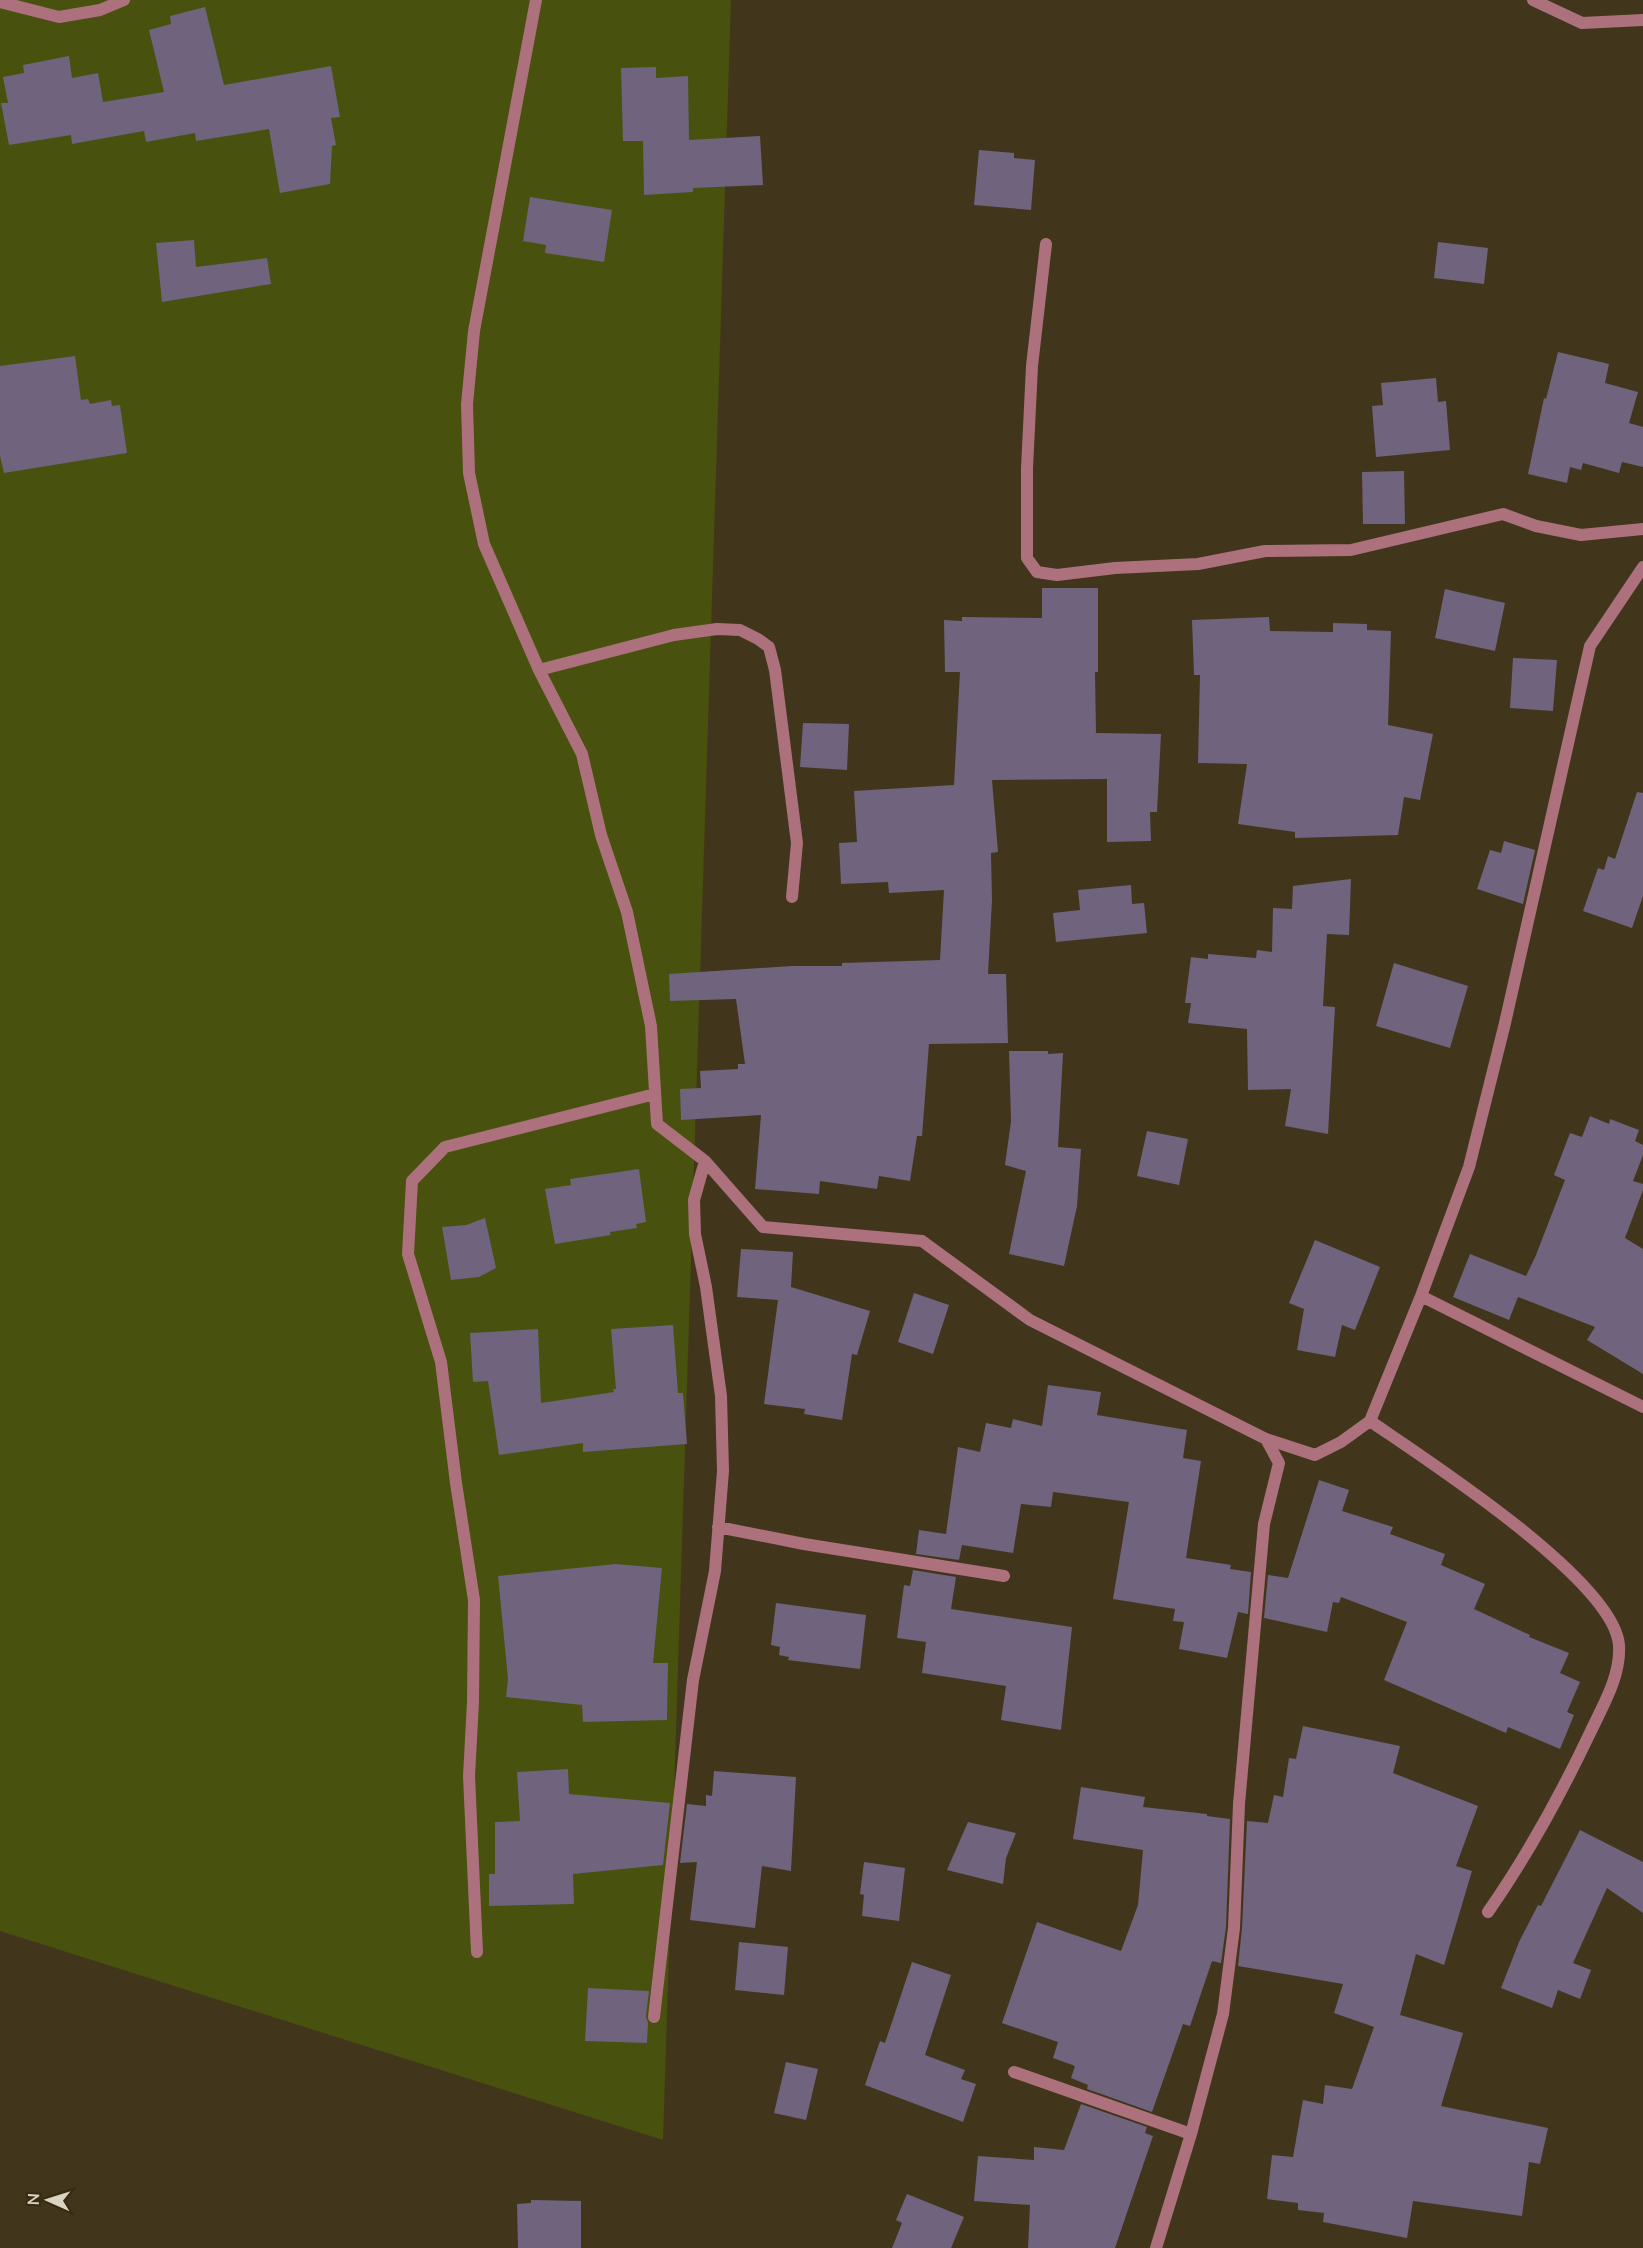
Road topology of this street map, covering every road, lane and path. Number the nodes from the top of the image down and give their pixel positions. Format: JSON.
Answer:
{"nodes":[{"id":1,"x":124,"y":0,"type":"edge"},
{"id":2,"x":536,"y":0,"type":"edge"},
{"id":3,"x":1533,"y":0,"type":"edge"},
{"id":4,"x":0,"y":2,"type":"edge"},
{"id":5,"x":1643,"y":20,"type":"edge"},
{"id":6,"x":1046,"y":244,"type":"dead end"},
{"id":7,"x":1643,"y":529,"type":"edge"},
{"id":8,"x":1643,"y":567,"type":"edge"},
{"id":9,"x":539,"y":669,"type":"junction"},
{"id":10,"x":792,"y":897,"type":"dead end"},
{"id":11,"x":655,"y":1094,"type":"junction"},
{"id":12,"x":705,"y":1161,"type":"junction"},
{"id":13,"x":1421,"y":1296,"type":"junction"},
{"id":14,"x":1643,"y":1407,"type":"edge"},
{"id":15,"x":1371,"y":1421,"type":"junction"},
{"id":16,"x":1266,"y":1439,"type":"junction"},
{"id":17,"x":718,"y":1527,"type":"junction"},
{"id":18,"x":1004,"y":1576,"type":"dead end"},
{"id":19,"x":1488,"y":1912,"type":"dead end"},
{"id":20,"x":477,"y":1952,"type":"dead end"},
{"id":21,"x":654,"y":2017,"type":"dead end"},
{"id":22,"x":1014,"y":2072,"type":"dead end"},
{"id":23,"x":1191,"y":2134,"type":"junction"},
{"id":24,"x":1156,"y":2248,"type":"edge"}],
"edges":[{"from":1,"to":4,"type":"street"},
{"from":2,"to":9,"type":"street"},
{"from":3,"to":5,"type":"street"},
{"from":6,"to":7,"type":"street"},
{"from":8,"to":13,"type":"street"},
{"from":9,"to":10,"type":"street"},
{"from":9,"to":11,"type":"street"},
{"from":11,"to":12,"type":"street"},
{"from":11,"to":20,"type":"street"},
{"from":12,"to":16,"type":"street"},
{"from":12,"to":17,"type":"street"},
{"from":13,"to":14,"type":"street"},
{"from":13,"to":15,"type":"street"},
{"from":15,"to":16,"type":"street"},
{"from":15,"to":19,"type":"street"},
{"from":16,"to":23,"type":"street"},
{"from":17,"to":18,"type":"street"},
{"from":17,"to":21,"type":"street"},
{"from":22,"to":23,"type":"street"},
{"from":23,"to":24,"type":"street"}]}
